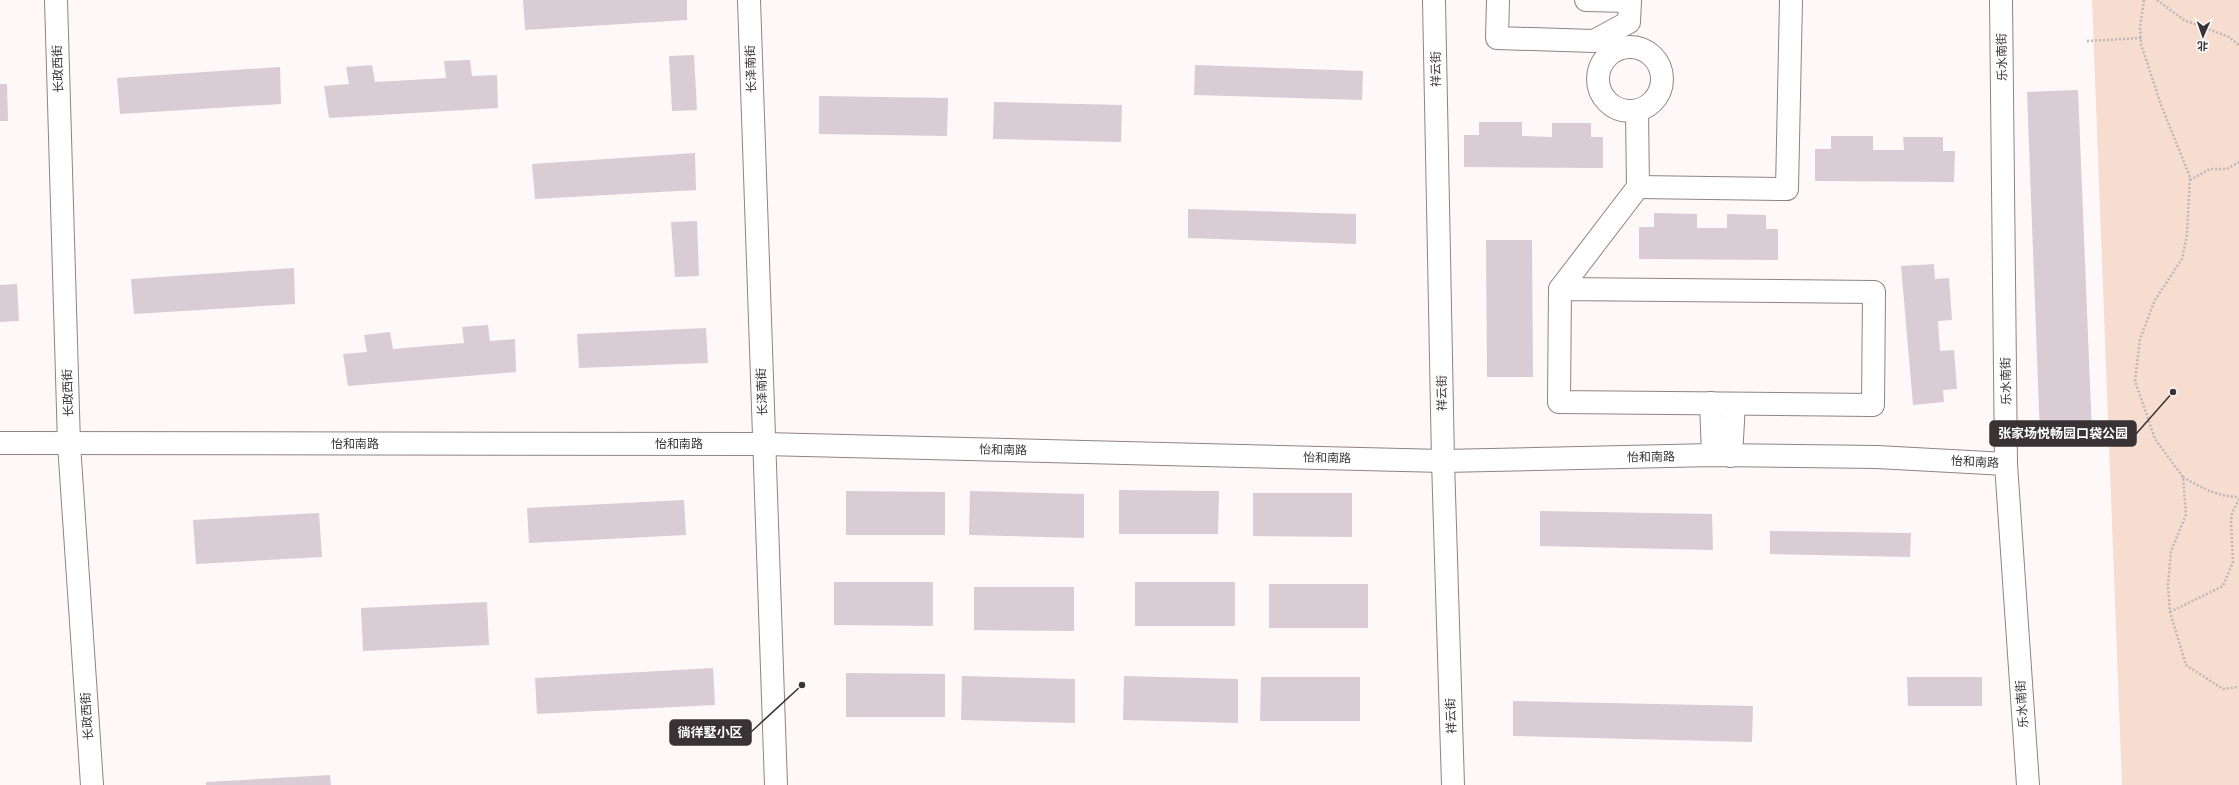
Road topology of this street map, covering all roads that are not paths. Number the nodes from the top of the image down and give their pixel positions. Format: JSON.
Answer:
{"nodes":[{"id":1,"x":56,"y":0,"type":"edge"},
{"id":2,"x":749,"y":0,"type":"edge"},
{"id":3,"x":1434,"y":0,"type":"edge"},
{"id":4,"x":1498,"y":0,"type":"edge"},
{"id":5,"x":1586,"y":0,"type":"edge"},
{"id":6,"x":1792,"y":0,"type":"edge"},
{"id":7,"x":2001,"y":0,"type":"edge"},
{"id":8,"x":1630,"y":1,"type":"edge"},
{"id":9,"x":1619,"y":39,"type":"junction"},
{"id":10,"x":1637,"y":111,"type":"junction"},
{"id":11,"x":1638,"y":187,"type":"junction"},
{"id":12,"x":1560,"y":289,"type":"junction"},
{"id":13,"x":1711,"y":403,"type":"junction"},
{"id":14,"x":1734,"y":404,"type":"junction"},
{"id":15,"x":0,"y":443,"type":"edge"},
{"id":16,"x":69,"y":444,"type":"junction"},
{"id":17,"x":764,"y":444,"type":"junction"},
{"id":18,"x":1722,"y":456,"type":"junction"},
{"id":19,"x":1443,"y":461,"type":"junction"},
{"id":20,"x":2006,"y":464,"type":"junction"},
{"id":21,"x":92,"y":785,"type":"edge"},
{"id":22,"x":776,"y":785,"type":"edge"},
{"id":23,"x":1453,"y":785,"type":"edge"},
{"id":24,"x":2028,"y":785,"type":"edge"}],
"edges":[{"from":1,"to":16,"type":"street","name":"长政西街"},
{"from":2,"to":17,"type":"street","name":"长泽南街"},
{"from":3,"to":19,"type":"street","name":"祥云街"},
{"from":4,"to":9,"type":"street"},
{"from":5,"to":8,"type":"street"},
{"from":6,"to":11,"type":"street"},
{"from":7,"to":20,"type":"street","name":"乐水南街"},
{"from":8,"to":9,"type":"street"},
{"from":9,"to":10,"type":"street"},
{"from":9,"to":10,"type":"street"},
{"from":10,"to":11,"type":"street"},
{"from":11,"to":12,"type":"street"},
{"from":12,"to":13,"type":"street"},
{"from":12,"to":14,"type":"street"},
{"from":13,"to":14,"type":"street"},
{"from":13,"to":18,"type":"street"},
{"from":14,"to":18,"type":"street"},
{"from":15,"to":16,"type":"street","name":"怡和南路"},
{"from":16,"to":17,"type":"street","name":"怡和南路"},
{"from":16,"to":21,"type":"street","name":"长政西街"},
{"from":17,"to":19,"type":"street","name":"怡和南路"},
{"from":17,"to":22,"type":"street","name":"长泽南街"},
{"from":18,"to":19,"type":"street","name":"怡和南路"},
{"from":18,"to":20,"type":"street","name":"怡和南路"},
{"from":19,"to":23,"type":"street","name":"祥云街"},
{"from":20,"to":24,"type":"street","name":"乐水南街"}]}
